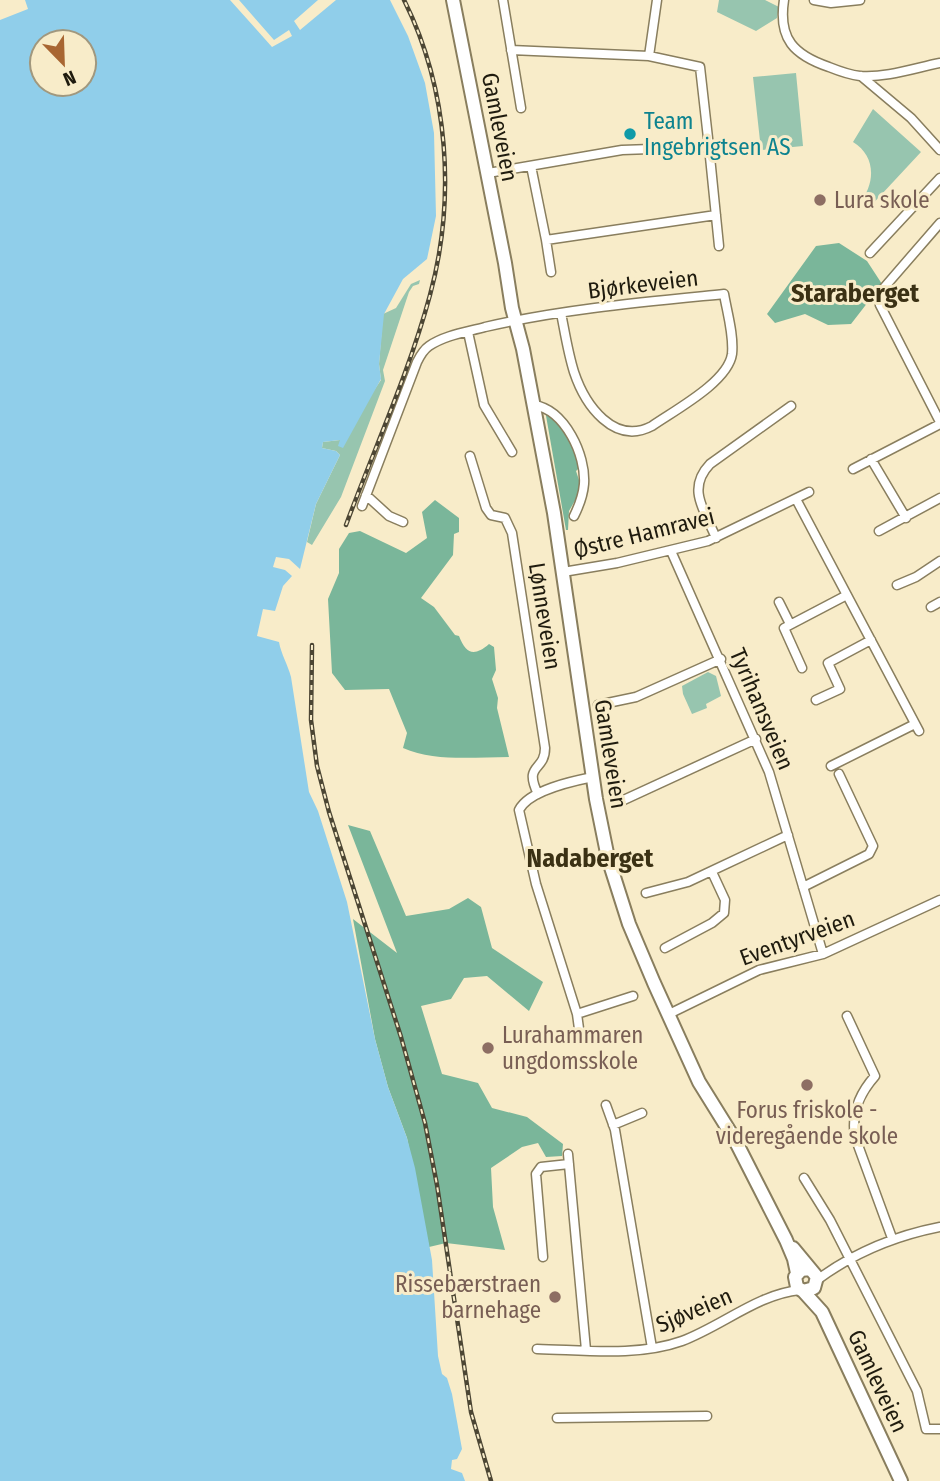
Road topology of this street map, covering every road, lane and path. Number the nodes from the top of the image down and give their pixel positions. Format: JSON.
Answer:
{"nodes":[{"id":1,"x":453,"y":0,"type":"edge"},
{"id":2,"x":503,"y":0,"type":"edge"},
{"id":3,"x":657,"y":0,"type":"edge"},
{"id":4,"x":784,"y":0,"type":"edge"},
{"id":5,"x":814,"y":0,"type":"edge"},
{"id":6,"x":860,"y":0,"type":"edge"},
{"id":7,"x":510,"y":50,"type":"junction"},
{"id":8,"x":649,"y":56,"type":"junction"},
{"id":9,"x":940,"y":63,"type":"edge"},
{"id":10,"x":862,"y":76,"type":"junction"},
{"id":11,"x":521,"y":108,"type":"dead end"},
{"id":12,"x":709,"y":147,"type":"junction"},
{"id":13,"x":940,"y":150,"type":"edge"},
{"id":14,"x":531,"y":166,"type":"junction"},
{"id":15,"x":488,"y":173,"type":"junction"},
{"id":16,"x":940,"y":178,"type":"edge"},
{"id":17,"x":716,"y":215,"type":"junction"},
{"id":18,"x":940,"y":223,"type":"edge"},
{"id":19,"x":546,"y":240,"type":"junction"},
{"id":20,"x":719,"y":246,"type":"dead end"},
{"id":21,"x":870,"y":253,"type":"dead end"},
{"id":22,"x":551,"y":272,"type":"dead end"},
{"id":23,"x":561,"y":313,"type":"junction"},
{"id":24,"x":517,"y":320,"type":"junction"},
{"id":25,"x":468,"y":332,"type":"junction"},
{"id":26,"x":534,"y":405,"type":"junction"},
{"id":27,"x":791,"y":407,"type":"dead end"},
{"id":28,"x":940,"y":423,"type":"edge"},
{"id":29,"x":512,"y":452,"type":"dead end"},
{"id":30,"x":470,"y":456,"type":"dead end"},
{"id":31,"x":871,"y":459,"type":"junction"},
{"id":32,"x":853,"y":469,"type":"dead end"},
{"id":33,"x":810,"y":492,"type":"dead end"},
{"id":34,"x":366,"y":495,"type":"junction"},
{"id":35,"x":940,"y":498,"type":"edge"},
{"id":36,"x":796,"y":499,"type":"junction"},
{"id":37,"x":362,"y":506,"type":"dead end"},
{"id":38,"x":574,"y":516,"type":"dead end"},
{"id":39,"x":905,"y":517,"type":"junction"},
{"id":40,"x":403,"y":522,"type":"dead end"},
{"id":41,"x":880,"y":531,"type":"dead end"},
{"id":42,"x":716,"y":538,"type":"junction"},
{"id":43,"x":671,"y":551,"type":"junction"},
{"id":44,"x":940,"y":561,"type":"edge"},
{"id":45,"x":563,"y":572,"type":"junction"},
{"id":46,"x":897,"y":585,"type":"dead end"},
{"id":47,"x":847,"y":595,"type":"junction"},
{"id":48,"x":779,"y":602,"type":"dead end"},
{"id":49,"x":940,"y":603,"type":"edge"},
{"id":50,"x":931,"y":607,"type":"dead end"},
{"id":51,"x":790,"y":624,"type":"junction"},
{"id":52,"x":871,"y":640,"type":"junction"},
{"id":53,"x":721,"y":659,"type":"junction"},
{"id":54,"x":802,"y":668,"type":"dead end"},
{"id":55,"x":816,"y":700,"type":"dead end"},
{"id":56,"x":598,"y":705,"type":"dead end"},
{"id":57,"x":756,"y":739,"type":"junction"},
{"id":58,"x":831,"y":766,"type":"dead end"},
{"id":59,"x":839,"y":774,"type":"dead end"},
{"id":60,"x":593,"y":777,"type":"junction"},
{"id":61,"x":538,"y":794,"type":"junction"},
{"id":62,"x":615,"y":804,"type":"dead end"},
{"id":63,"x":788,"y":835,"type":"junction"},
{"id":64,"x":712,"y":872,"type":"junction"},
{"id":65,"x":803,"y":887,"type":"junction"},
{"id":66,"x":646,"y":893,"type":"dead end"},
{"id":67,"x":940,"y":900,"type":"edge"},
{"id":68,"x":665,"y":948,"type":"dead end"},
{"id":69,"x":823,"y":954,"type":"junction"},
{"id":70,"x":633,"y":996,"type":"dead end"},
{"id":71,"x":577,"y":1014,"type":"junction"},
{"id":72,"x":668,"y":1014,"type":"junction"},
{"id":73,"x":847,"y":1016,"type":"dead end"},
{"id":74,"x":580,"y":1036,"type":"dead end"},
{"id":75,"x":606,"y":1105,"type":"dead end"},
{"id":76,"x":642,"y":1113,"type":"dead end"},
{"id":77,"x":613,"y":1125,"type":"junction"},
{"id":78,"x":804,"y":1178,"type":"dead end"},
{"id":79,"x":940,"y":1227,"type":"edge"},
{"id":80,"x":892,"y":1238,"type":"junction"},
{"id":81,"x":786,"y":1240,"type":"junction"},
{"id":82,"x":543,"y":1257,"type":"dead end"},
{"id":83,"x":850,"y":1258,"type":"junction"},
{"id":84,"x":796,"y":1275,"type":"junction"},
{"id":85,"x":814,"y":1276,"type":"junction"},
{"id":86,"x":802,"y":1290,"type":"junction"},
{"id":87,"x":778,"y":1293,"type":"junction"},
{"id":88,"x":822,"y":1312,"type":"junction"},
{"id":89,"x":652,"y":1348,"type":"junction"},
{"id":90,"x":537,"y":1349,"type":"dead end"},
{"id":91,"x":586,"y":1350,"type":"junction"},
{"id":92,"x":707,"y":1416,"type":"dead end"},
{"id":93,"x":557,"y":1418,"type":"dead end"},
{"id":94,"x":940,"y":1429,"type":"edge"},
{"id":95,"x":901,"y":1481,"type":"edge"}],
"edges":[{"from":1,"to":15,"type":"main road","name":"Gamleveien"},
{"from":2,"to":7,"type":"street"},
{"from":3,"to":8,"type":"street"},
{"from":4,"to":10,"type":"street"},
{"from":5,"to":6,"type":"street"},
{"from":7,"to":8,"type":"street"},
{"from":7,"to":11,"type":"street"},
{"from":8,"to":12,"type":"street"},
{"from":9,"to":10,"type":"street"},
{"from":10,"to":13,"type":"street"},
{"from":12,"to":14,"type":"street"},
{"from":12,"to":17,"type":"street"},
{"from":14,"to":15,"type":"street"},
{"from":14,"to":19,"type":"street"},
{"from":15,"to":24,"type":"main road","name":"Gamleveien"},
{"from":16,"to":21,"type":"street"},
{"from":17,"to":19,"type":"street"},
{"from":17,"to":20,"type":"street"},
{"from":18,"to":28,"type":"street"},
{"from":19,"to":22,"type":"street"},
{"from":23,"to":23,"type":"street","name":"Bjørkeveien"},
{"from":23,"to":24,"type":"street","name":"Bjørkeveien"},
{"from":24,"to":25,"type":"street","name":"Bjørkeveien"},
{"from":24,"to":26,"type":"main road","name":"Gamleveien"},
{"from":25,"to":29,"type":"street"},
{"from":25,"to":34,"type":"street","name":"Bjørkeveien"},
{"from":26,"to":38,"type":"street"},
{"from":26,"to":45,"type":"main road","name":"Gamleveien"},
{"from":27,"to":42,"type":"street"},
{"from":28,"to":31,"type":"street"},
{"from":30,"to":61,"type":"street","name":"Lønneveien"},
{"from":31,"to":32,"type":"street"},
{"from":31,"to":39,"type":"street"},
{"from":33,"to":36,"type":"street","name":"Østre Hamravei"},
{"from":34,"to":37,"type":"street","name":"Bjørkeveien"},
{"from":34,"to":40,"type":"street"},
{"from":35,"to":39,"type":"street"},
{"from":36,"to":42,"type":"street","name":"Østre Hamravei"},
{"from":36,"to":47,"type":"street"},
{"from":39,"to":41,"type":"street"},
{"from":42,"to":43,"type":"street","name":"Østre Hamravei"},
{"from":43,"to":45,"type":"street","name":"Østre Hamravei"},
{"from":43,"to":53,"type":"street","name":"Tyrihansveien"},
{"from":44,"to":46,"type":"street"},
{"from":45,"to":60,"type":"main road","name":"Gamleveien"},
{"from":47,"to":51,"type":"street"},
{"from":47,"to":52,"type":"street"},
{"from":48,"to":51,"type":"street"},
{"from":49,"to":50,"type":"street"},
{"from":51,"to":54,"type":"street"},
{"from":52,"to":55,"type":"street"},
{"from":52,"to":58,"type":"street"},
{"from":53,"to":56,"type":"street"},
{"from":53,"to":57,"type":"street","name":"Tyrihansveien"},
{"from":57,"to":62,"type":"street"},
{"from":57,"to":63,"type":"street","name":"Tyrihansveien"},
{"from":59,"to":65,"type":"street"},
{"from":60,"to":61,"type":"street"},
{"from":60,"to":72,"type":"main road","name":"Gamleveien"},
{"from":61,"to":71,"type":"street"},
{"from":63,"to":64,"type":"street"},
{"from":63,"to":65,"type":"street","name":"Tyrihansveien"},
{"from":64,"to":66,"type":"street"},
{"from":64,"to":68,"type":"street"},
{"from":65,"to":69,"type":"street","name":"Tyrihansveien"},
{"from":67,"to":69,"type":"street","name":"Eventyrveien"},
{"from":69,"to":72,"type":"street","name":"Eventyrveien"},
{"from":70,"to":71,"type":"street"},
{"from":71,"to":74,"type":"street"},
{"from":72,"to":81,"type":"main road","name":"Gamleveien"},
{"from":73,"to":80,"type":"street"},
{"from":75,"to":77,"type":"street"},
{"from":76,"to":77,"type":"street"},
{"from":77,"to":89,"type":"street"},
{"from":78,"to":83,"type":"street"},
{"from":79,"to":80,"type":"street"},
{"from":80,"to":83,"type":"street"},
{"from":81,"to":84,"type":"main road","name":"Gamleveien"},
{"from":81,"to":85,"type":"main road","name":"Gamleveien"},
{"from":82,"to":91,"type":"street"},
{"from":83,"to":85,"type":"street"},
{"from":83,"to":94,"type":"street"},
{"from":84,"to":85,"type":"main road"},
{"from":84,"to":86,"type":"main road"},
{"from":84,"to":87,"type":"street","name":"Sjøveien"},
{"from":85,"to":86,"type":"main road"},
{"from":85,"to":88,"type":"main road","name":"Gamleveien"},
{"from":86,"to":87,"type":"street","name":"Sjøveien"},
{"from":86,"to":88,"type":"main road","name":"Gamleveien"},
{"from":87,"to":89,"type":"street","name":"Sjøveien"},
{"from":88,"to":95,"type":"main road","name":"Gamleveien"},
{"from":89,"to":91,"type":"street","name":"Sjøveien"},
{"from":90,"to":91,"type":"street","name":"Sjøveien"},
{"from":92,"to":93,"type":"street"}]}
